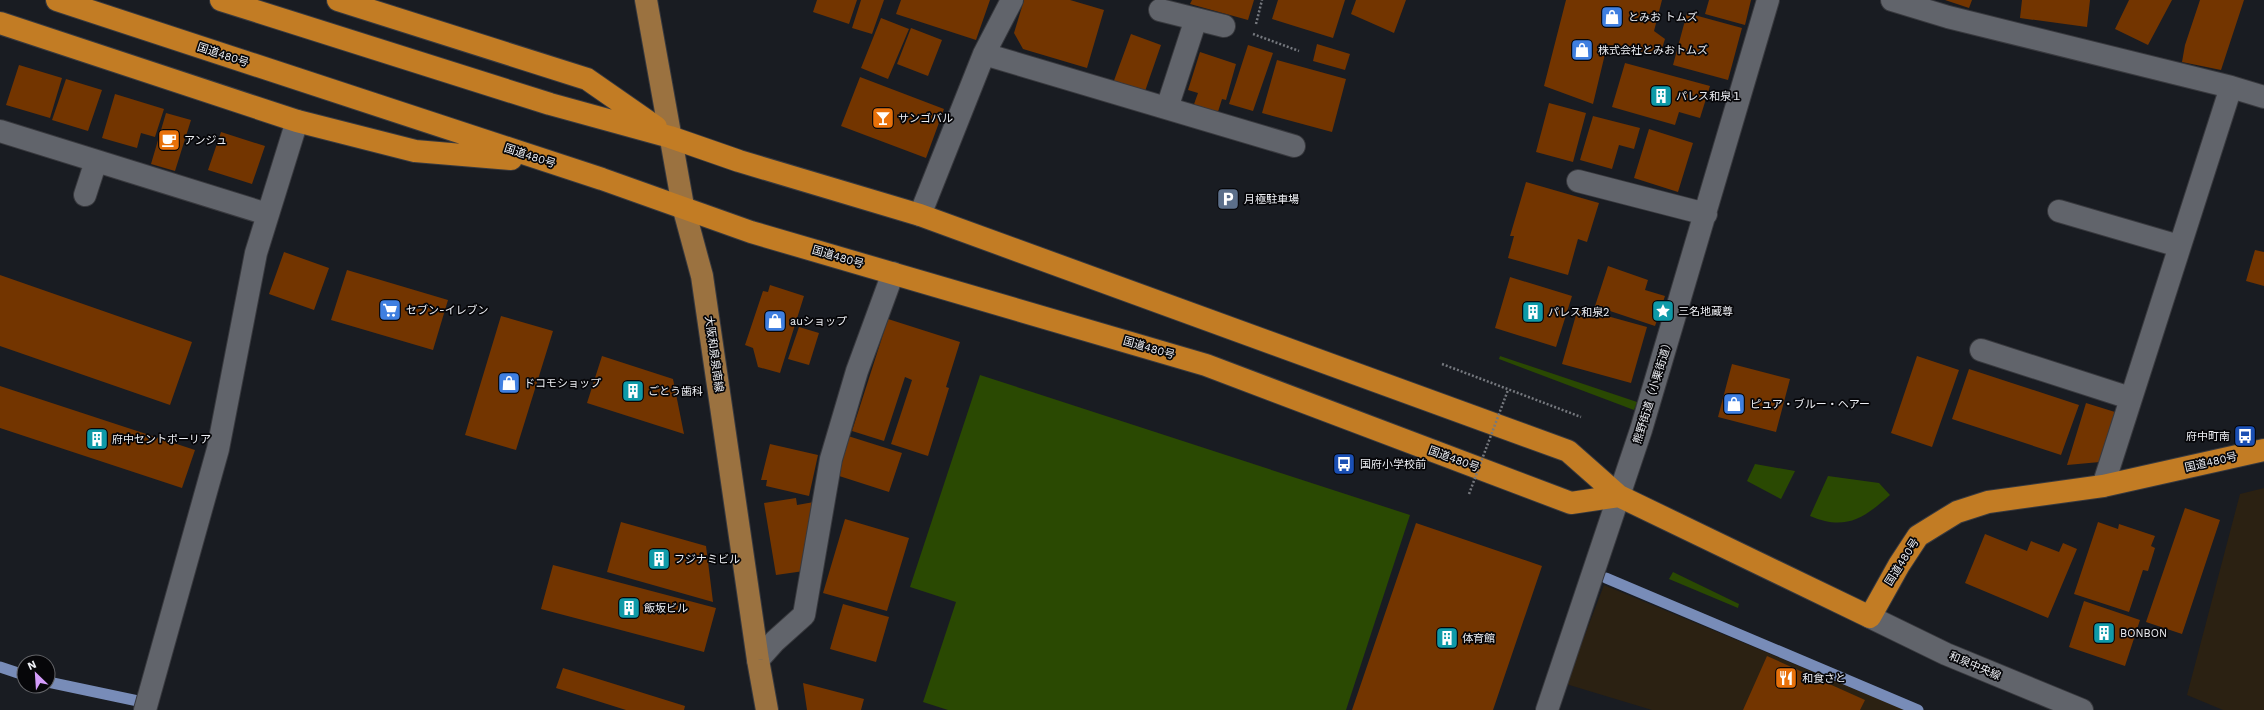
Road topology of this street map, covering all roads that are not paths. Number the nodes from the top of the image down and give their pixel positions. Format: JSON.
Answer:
{"nodes":[{"id":1,"x":57,"y":0,"type":"edge"},
{"id":2,"x":221,"y":0,"type":"edge"},
{"id":3,"x":338,"y":0,"type":"edge"},
{"id":4,"x":646,"y":0,"type":"edge"},
{"id":5,"x":1012,"y":0,"type":"edge"},
{"id":6,"x":1768,"y":0,"type":"edge"},
{"id":7,"x":1892,"y":0,"type":"edge"},
{"id":8,"x":1160,"y":10,"type":"dead end"},
{"id":9,"x":1196,"y":19,"type":"junction"},
{"id":10,"x":0,"y":23,"type":"edge"},
{"id":11,"x":1224,"y":26,"type":"dead end"},
{"id":12,"x":984,"y":54,"type":"junction"},
{"id":13,"x":2231,"y":87,"type":"junction"},
{"id":14,"x":2264,"y":97,"type":"edge"},
{"id":15,"x":1167,"y":108,"type":"junction"},
{"id":16,"x":296,"y":121,"type":"junction"},
{"id":17,"x":0,"y":131,"type":"edge"},
{"id":18,"x":670,"y":137,"type":"junction"},
{"id":19,"x":1294,"y":146,"type":"dead end"},
{"id":20,"x":96,"y":160,"type":"junction"},
{"id":21,"x":550,"y":163,"type":"junction"},
{"id":22,"x":1578,"y":181,"type":"dead end"},
{"id":23,"x":85,"y":195,"type":"dead end"},
{"id":24,"x":683,"y":206,"type":"junction"},
{"id":25,"x":2059,"y":211,"type":"dead end"},
{"id":26,"x":267,"y":214,"type":"junction"},
{"id":27,"x":1706,"y":214,"type":"junction"},
{"id":28,"x":920,"y":215,"type":"junction"},
{"id":29,"x":2178,"y":246,"type":"junction"},
{"id":30,"x":893,"y":273,"type":"junction"},
{"id":31,"x":1981,"y":350,"type":"dead end"},
{"id":32,"x":2130,"y":398,"type":"junction"},
{"id":33,"x":2264,"y":450,"type":"edge"},
{"id":34,"x":2103,"y":486,"type":"junction"},
{"id":35,"x":1619,"y":496,"type":"junction"},
{"id":36,"x":1870,"y":617,"type":"junction"},
{"id":37,"x":758,"y":660,"type":"junction"},
{"id":38,"x":2077,"y":709,"type":"edge"},
{"id":39,"x":145,"y":710,"type":"edge"},
{"id":40,"x":767,"y":710,"type":"edge"},
{"id":41,"x":1547,"y":710,"type":"edge"}],
"edges":[{"from":1,"to":21,"type":"highway","name":"国道480号"},
{"from":2,"to":18,"type":"highway"},
{"from":3,"to":18,"type":"highway"},
{"from":4,"to":18,"type":"main road","name":"大阪和泉泉南線"},
{"from":5,"to":12,"type":"street"},
{"from":6,"to":27,"type":"street","name":"熊野街道（小栗街道）"},
{"from":7,"to":13,"type":"street"},
{"from":8,"to":9,"type":"street"},
{"from":9,"to":11,"type":"street"},
{"from":9,"to":15,"type":"street"},
{"from":10,"to":16,"type":"highway"},
{"from":12,"to":15,"type":"street"},
{"from":12,"to":28,"type":"street"},
{"from":13,"to":14,"type":"street"},
{"from":13,"to":29,"type":"street"},
{"from":15,"to":19,"type":"street"},
{"from":16,"to":21,"type":"highway"},
{"from":16,"to":26,"type":"street"},
{"from":17,"to":20,"type":"street"},
{"from":18,"to":24,"type":"main road","name":"大阪和泉泉南線"},
{"from":18,"to":28,"type":"highway"},
{"from":20,"to":23,"type":"street"},
{"from":20,"to":26,"type":"street"},
{"from":21,"to":24,"type":"highway","name":"国道480号"},
{"from":22,"to":27,"type":"street"},
{"from":24,"to":30,"type":"highway","name":"国道480号"},
{"from":24,"to":37,"type":"main road","name":"大阪和泉泉南線"},
{"from":25,"to":29,"type":"street"},
{"from":26,"to":39,"type":"street"},
{"from":27,"to":35,"type":"street","name":"熊野街道（小栗街道）"},
{"from":28,"to":35,"type":"highway"},
{"from":29,"to":32,"type":"street"},
{"from":30,"to":35,"type":"highway","name":"国道480号"},
{"from":30,"to":37,"type":"street"},
{"from":31,"to":32,"type":"street"},
{"from":32,"to":34,"type":"street"},
{"from":33,"to":34,"type":"highway","name":"国道480号"},
{"from":34,"to":36,"type":"highway","name":"国道480号"},
{"from":35,"to":36,"type":"highway"},
{"from":35,"to":41,"type":"street","name":"熊野街道（小栗街道）"},
{"from":36,"to":38,"type":"street","name":"和泉中央線"},
{"from":37,"to":40,"type":"main road","name":"大阪和泉泉南線"}]}
